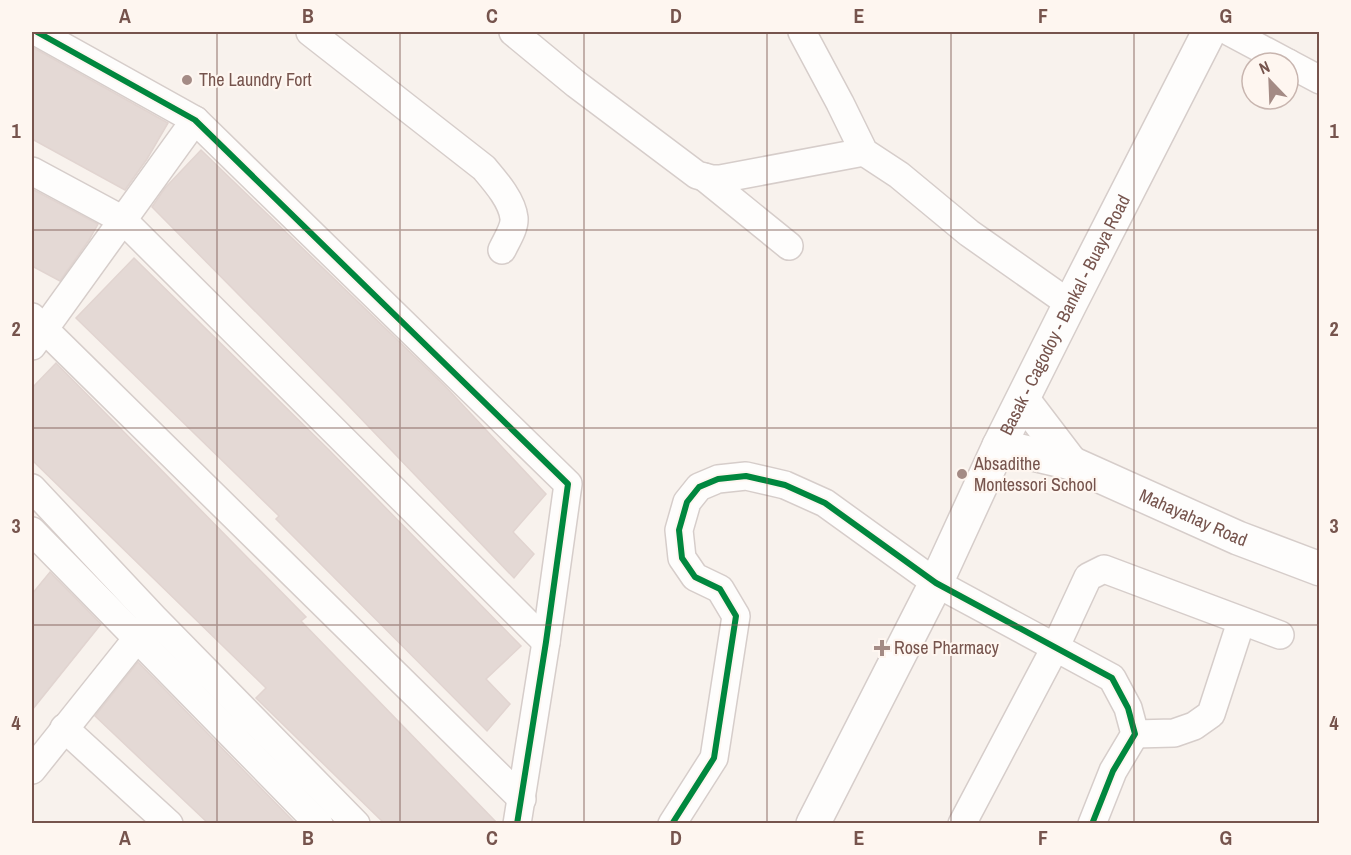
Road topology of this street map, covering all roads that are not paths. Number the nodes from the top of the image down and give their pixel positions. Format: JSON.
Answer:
{"nodes":[{"id":1,"x":36,"y":32,"type":"edge"},
{"id":2,"x":310,"y":32,"type":"edge"},
{"id":3,"x":513,"y":32,"type":"edge"},
{"id":4,"x":802,"y":32,"type":"edge"},
{"id":5,"x":1209,"y":32,"type":"edge"},
{"id":6,"x":1230,"y":32,"type":"edge"},
{"id":7,"x":1266,"y":51,"type":"edge"},
{"id":8,"x":1300,"y":69,"type":"edge"},
{"id":9,"x":1320,"y":80,"type":"edge"},
{"id":10,"x":195,"y":120,"type":"junction"},
{"id":11,"x":864,"y":152,"type":"junction"},
{"id":12,"x":32,"y":171,"type":"edge"},
{"id":13,"x":704,"y":177,"type":"junction"},
{"id":14,"x":123,"y":220,"type":"junction"},
{"id":15,"x":789,"y":246,"type":"dead end"},
{"id":16,"x":502,"y":250,"type":"dead end"},
{"id":17,"x":1070,"y":304,"type":"junction"},
{"id":18,"x":36,"y":331,"type":"edge"},
{"id":19,"x":1023,"y":400,"type":"junction"},
{"id":20,"x":999,"y":446,"type":"junction"},
{"id":21,"x":1071,"y":463,"type":"junction"},
{"id":22,"x":32,"y":488,"type":"edge"},
{"id":23,"x":66,"y":524,"type":"junction"},
{"id":24,"x":36,"y":548,"type":"edge"},
{"id":25,"x":1320,"y":568,"type":"edge"},
{"id":26,"x":936,"y":583,"type":"junction"},
{"id":27,"x":154,"y":618,"type":"junction"},
{"id":28,"x":1241,"y":622,"type":"junction"},
{"id":29,"x":1280,"y":635,"type":"dead end"},
{"id":30,"x":136,"y":638,"type":"junction"},
{"id":31,"x":546,"y":642,"type":"junction"},
{"id":32,"x":1056,"y":646,"type":"junction"},
{"id":33,"x":64,"y":728,"type":"junction"},
{"id":34,"x":1135,"y":734,"type":"junction"},
{"id":35,"x":32,"y":770,"type":"edge"},
{"id":36,"x":519,"y":811,"type":"edge"},
{"id":37,"x":169,"y":824,"type":"edge"},
{"id":38,"x":320,"y":824,"type":"edge"},
{"id":39,"x":356,"y":824,"type":"edge"},
{"id":40,"x":672,"y":824,"type":"edge"},
{"id":41,"x":813,"y":824,"type":"edge"},
{"id":42,"x":962,"y":824,"type":"edge"},
{"id":43,"x":1092,"y":824,"type":"edge"}],
"edges":[{"from":1,"to":10,"type":"street"},
{"from":2,"to":16,"type":"street"},
{"from":3,"to":13,"type":"street"},
{"from":4,"to":11,"type":"street"},
{"from":5,"to":17,"type":"street","name":"Basak - Cagodoy - Bankal - Buaya Road"},
{"from":6,"to":7,"type":"street"},
{"from":8,"to":9,"type":"street"},
{"from":10,"to":14,"type":"street"},
{"from":10,"to":31,"type":"street"},
{"from":11,"to":13,"type":"street"},
{"from":11,"to":17,"type":"street"},
{"from":12,"to":14,"type":"street"},
{"from":13,"to":15,"type":"street"},
{"from":14,"to":18,"type":"street"},
{"from":14,"to":31,"type":"street"},
{"from":17,"to":19,"type":"street","name":"Basak - Cagodoy - Bankal - Buaya Road"},
{"from":18,"to":36,"type":"street"},
{"from":19,"to":20,"type":"street","name":"Basak - Cagodoy - Bankal - Buaya Road"},
{"from":19,"to":21,"type":"street","name":"Mahayahay Road"},
{"from":20,"to":21,"type":"street","name":"Mahayahay Road"},
{"from":20,"to":26,"type":"street","name":"Basak - Cagodoy - Bankal - Buaya Road"},
{"from":21,"to":25,"type":"street","name":"Mahayahay Road"},
{"from":22,"to":23,"type":"street"},
{"from":23,"to":24,"type":"street"},
{"from":23,"to":27,"type":"street"},
{"from":24,"to":30,"type":"street"},
{"from":26,"to":32,"type":"street"},
{"from":26,"to":40,"type":"street"},
{"from":26,"to":41,"type":"street","name":"Basak - Cagodoy - Bankal - Buaya Road"},
{"from":27,"to":30,"type":"street"},
{"from":27,"to":39,"type":"street"},
{"from":28,"to":29,"type":"street"},
{"from":28,"to":32,"type":"street"},
{"from":28,"to":34,"type":"street"},
{"from":30,"to":33,"type":"street"},
{"from":30,"to":38,"type":"street"},
{"from":31,"to":36,"type":"street"},
{"from":32,"to":34,"type":"street"},
{"from":32,"to":42,"type":"street"},
{"from":33,"to":35,"type":"street"},
{"from":33,"to":37,"type":"street"},
{"from":34,"to":43,"type":"street"}]}
